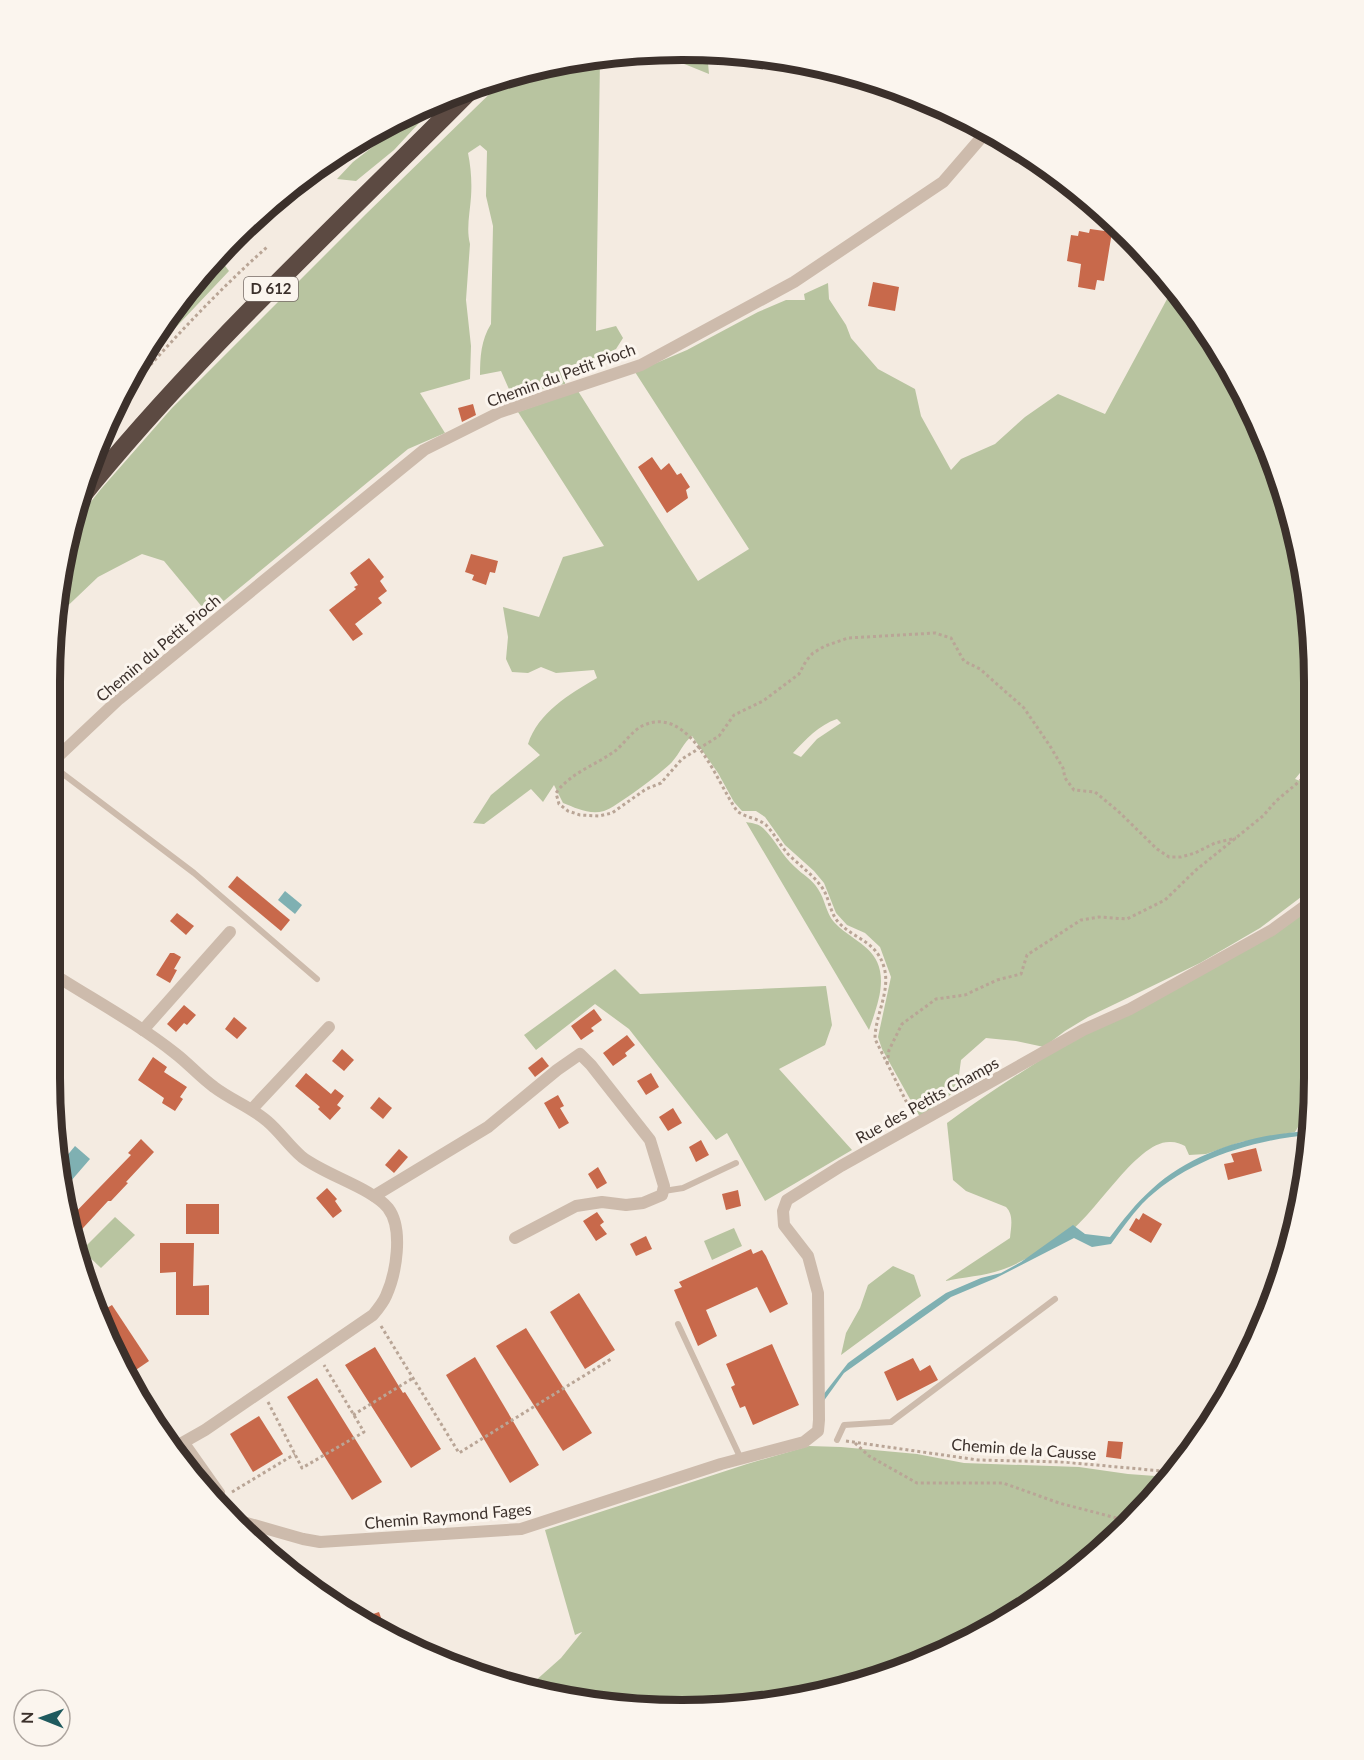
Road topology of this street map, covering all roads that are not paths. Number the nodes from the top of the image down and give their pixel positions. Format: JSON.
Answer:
{"nodes":[{"id":1,"x":460,"y":101,"type":"edge"},
{"id":2,"x":982,"y":137,"type":"edge"},
{"id":3,"x":93,"y":483,"type":"edge"},
{"id":4,"x":60,"y":755,"type":"edge"},
{"id":5,"x":60,"y":772,"type":"edge"},
{"id":6,"x":1304,"y":907,"type":"edge"},
{"id":7,"x":230,"y":932,"type":"dead end"},
{"id":8,"x":60,"y":978,"type":"edge"},
{"id":9,"x":317,"y":979,"type":"dead end"},
{"id":10,"x":329,"y":1027,"type":"dead end"},
{"id":11,"x":143,"y":1030,"type":"junction"},
{"id":12,"x":252,"y":1108,"type":"junction"},
{"id":13,"x":736,"y":1163,"type":"dead end"},
{"id":14,"x":663,"y":1191,"type":"junction"},
{"id":15,"x":374,"y":1196,"type":"junction"},
{"id":16,"x":515,"y":1238,"type":"dead end"},
{"id":17,"x":1055,"y":1299,"type":"dead end"},
{"id":18,"x":678,"y":1324,"type":"dead end"},
{"id":19,"x":837,"y":1440,"type":"road end"},
{"id":20,"x":186,"y":1441,"type":"junction"},
{"id":21,"x":804,"y":1442,"type":"joint"},
{"id":22,"x":180,"y":1444,"type":"edge"},
{"id":23,"x":741,"y":1459,"type":"junction"},
{"id":24,"x":224,"y":1494,"type":"road end"},
{"id":25,"x":248,"y":1523,"type":"edge"}],
"edges":[{"from":1,"to":3,"type":"highway","number":"D 612"},
{"from":2,"to":4,"type":"street","name":"Chemin du Petit Pioch"},
{"from":5,"to":9,"type":"lane"},
{"from":6,"to":21,"type":"street","name":"Rue des Petits Champs"},
{"from":7,"to":11,"type":"street"},
{"from":8,"to":11,"type":"street"},
{"from":10,"to":12,"type":"street"},
{"from":11,"to":12,"type":"street"},
{"from":12,"to":15,"type":"street"},
{"from":13,"to":14,"type":"lane"},
{"from":14,"to":15,"type":"street"},
{"from":14,"to":16,"type":"street"},
{"from":15,"to":20,"type":"street"},
{"from":17,"to":19,"type":"lane"},
{"from":18,"to":23,"type":"lane"},
{"from":20,"to":22,"type":"street"},
{"from":20,"to":24,"type":"lane"},
{"from":21,"to":23,"type":"street","name":"Chemin Raymond Fages"},
{"from":23,"to":25,"type":"street","name":"Chemin Raymond Fages"}]}
